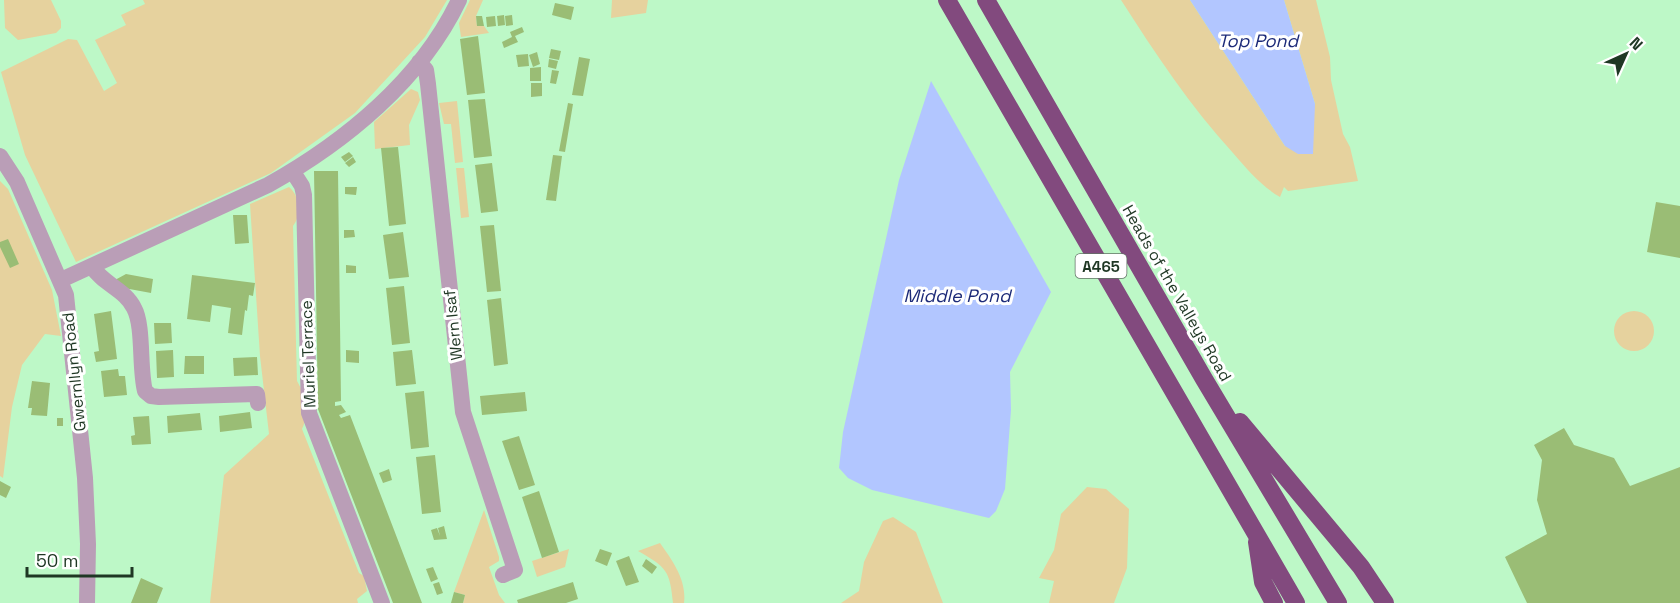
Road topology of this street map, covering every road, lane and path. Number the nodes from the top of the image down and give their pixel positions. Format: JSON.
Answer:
{"nodes":[{"id":1,"x":459,"y":0,"type":"edge"},
{"id":2,"x":947,"y":0,"type":"edge"},
{"id":3,"x":986,"y":0,"type":"edge"},
{"id":4,"x":418,"y":62,"type":"junction"},
{"id":5,"x":0,"y":156,"type":"edge"},
{"id":6,"x":293,"y":172,"type":"junction"},
{"id":7,"x":92,"y":266,"type":"junction"},
{"id":8,"x":61,"y":280,"type":"junction"},
{"id":9,"x":1204,"y":379,"type":"junction"},
{"id":10,"x":258,"y":403,"type":"dead end"},
{"id":11,"x":1256,"y":532,"type":"junction"},
{"id":12,"x":503,"y":575,"type":"dead end"},
{"id":13,"x":376,"y":601,"type":"edge"},
{"id":14,"x":87,"y":603,"type":"edge"},
{"id":15,"x":1274,"y":603,"type":"edge"},
{"id":16,"x":1296,"y":603,"type":"edge"},
{"id":17,"x":1338,"y":603,"type":"edge"},
{"id":18,"x":1385,"y":603,"type":"edge"}],
"edges":[{"from":1,"to":4,"type":"street"},
{"from":2,"to":11,"type":"highway","number":"A465"},
{"from":3,"to":9,"type":"highway","name":"Heads of the Valleys Road","number":"A465"},
{"from":4,"to":6,"type":"street"},
{"from":4,"to":12,"type":"street","name":"Wern Isaf"},
{"from":5,"to":8,"type":"street","name":"Gwernllyn Road"},
{"from":6,"to":7,"type":"street"},
{"from":6,"to":13,"type":"street","name":"Muriel Terrace"},
{"from":7,"to":8,"type":"street"},
{"from":7,"to":10,"type":"street"},
{"from":8,"to":14,"type":"street","name":"Gwernllyn Road"},
{"from":9,"to":17,"type":"highway","name":"Heads of the Valleys Road","number":"A465"},
{"from":9,"to":18,"type":"highway"},
{"from":11,"to":15,"type":"highway"},
{"from":11,"to":16,"type":"highway","number":"A465"}]}
